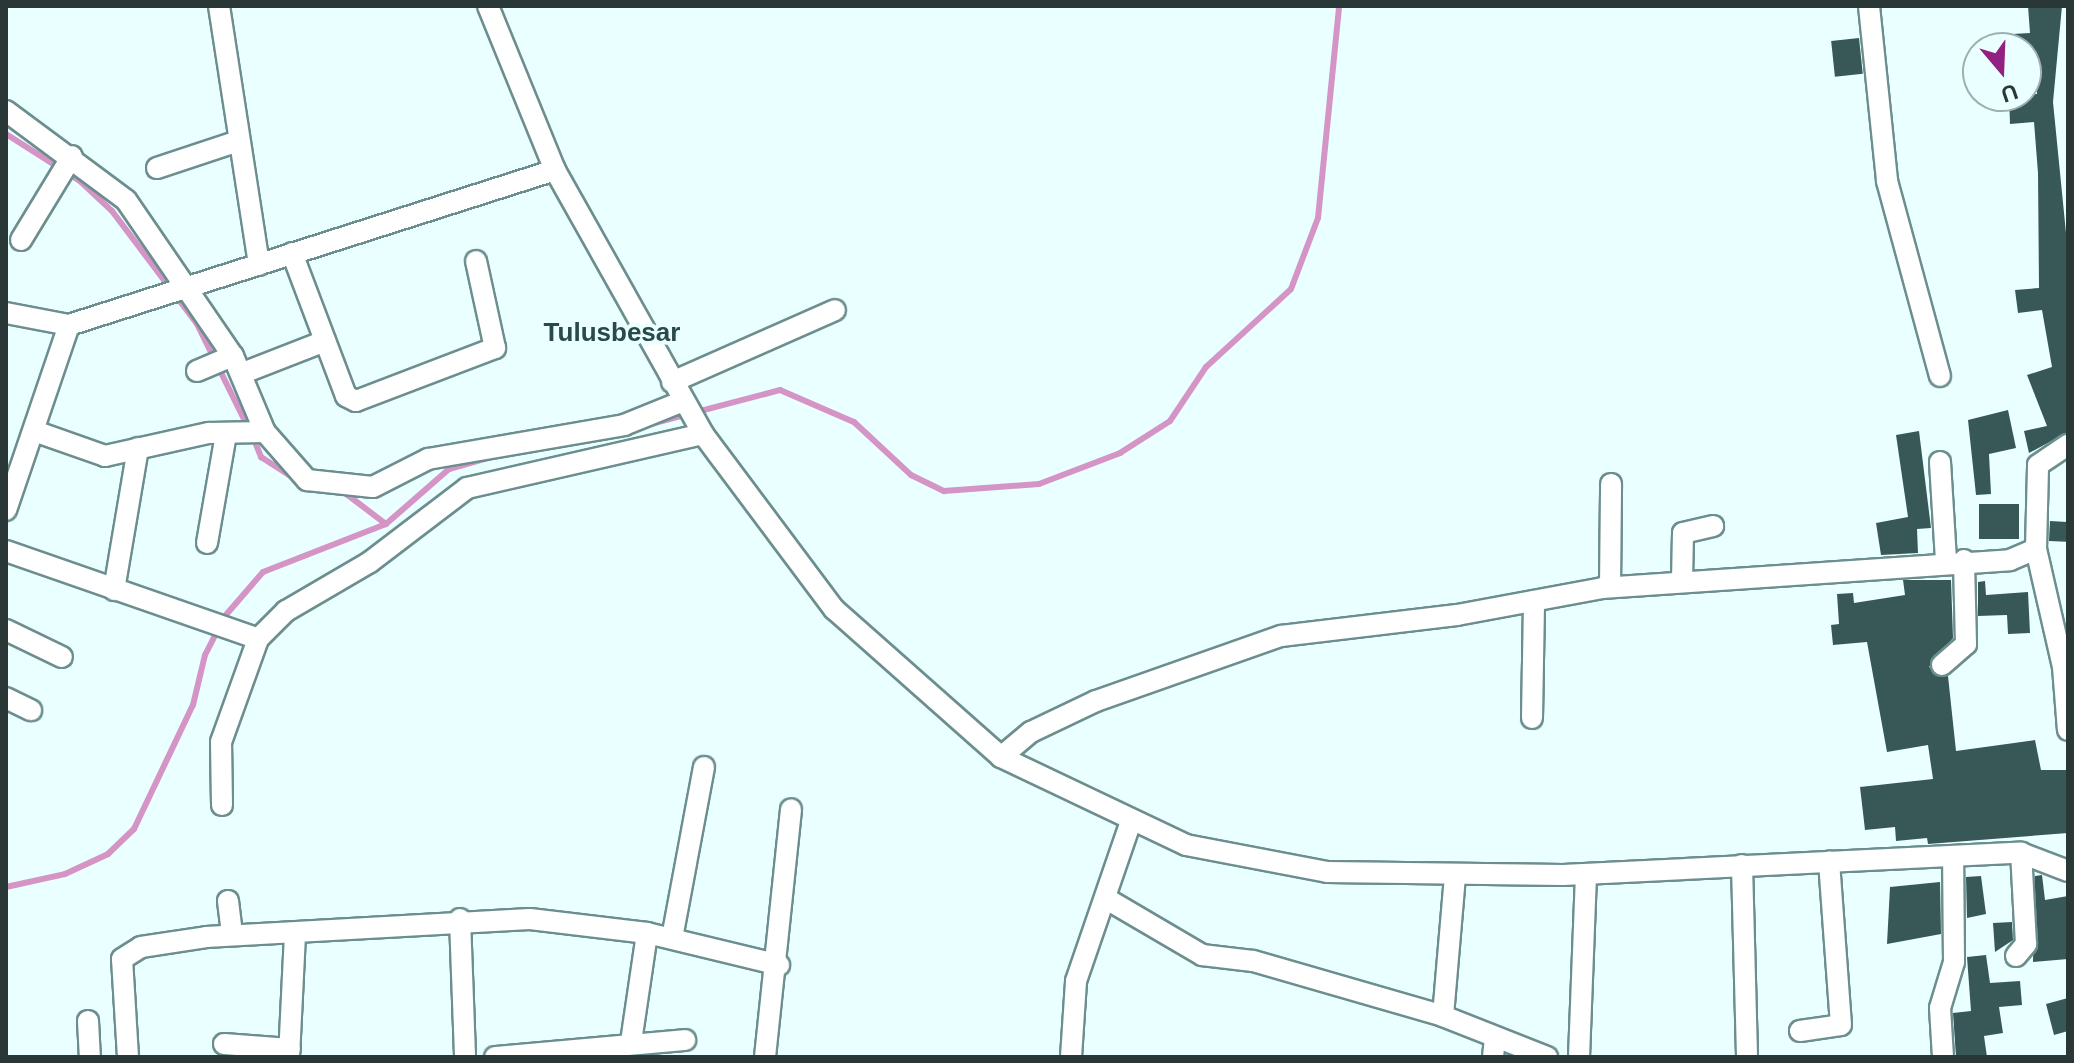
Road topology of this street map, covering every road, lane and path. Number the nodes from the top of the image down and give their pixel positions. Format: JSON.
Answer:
{"nodes":[{"id":1,"x":219,"y":6,"type":"edge"},
{"id":2,"x":488,"y":6,"type":"edge"},
{"id":3,"x":1869,"y":6,"type":"edge"},
{"id":4,"x":6,"y":111,"type":"edge"},
{"id":5,"x":238,"y":141,"type":"junction"},
{"id":6,"x":67,"y":166,"type":"junction"},
{"id":7,"x":157,"y":168,"type":"dead end"},
{"id":8,"x":555,"y":170,"type":"junction"},
{"id":9,"x":21,"y":240,"type":"dead end"},
{"id":10,"x":292,"y":253,"type":"junction"},
{"id":11,"x":476,"y":261,"type":"dead end"},
{"id":12,"x":259,"y":265,"type":"junction"},
{"id":13,"x":176,"y":289,"type":"junction"},
{"id":14,"x":835,"y":310,"type":"dead end"},
{"id":15,"x":6,"y":313,"type":"edge"},
{"id":16,"x":69,"y":325,"type":"junction"},
{"id":17,"x":325,"y":341,"type":"junction"},
{"id":18,"x":222,"y":365,"type":"junction"},
{"id":19,"x":1940,"y":376,"type":"dead end"},
{"id":20,"x":672,"y":382,"type":"junction"},
{"id":21,"x":692,"y":415,"type":"junction"},
{"id":22,"x":37,"y":432,"type":"junction"},
{"id":23,"x":226,"y":434,"type":"junction"},
{"id":24,"x":259,"y":435,"type":"junction"},
{"id":25,"x":2068,"y":445,"type":"edge"},
{"id":26,"x":138,"y":448,"type":"junction"},
{"id":27,"x":1940,"y":462,"type":"dead end"},
{"id":28,"x":1611,"y":484,"type":"dead end"},
{"id":29,"x":6,"y":510,"type":"edge"},
{"id":30,"x":1713,"y":526,"type":"dead end"},
{"id":31,"x":207,"y":543,"type":"dead end"},
{"id":32,"x":2036,"y":549,"type":"junction"},
{"id":33,"x":6,"y":551,"type":"edge"},
{"id":34,"x":1955,"y":560,"type":"junction"},
{"id":35,"x":1682,"y":581,"type":"junction"},
{"id":36,"x":1610,"y":587,"type":"junction"},
{"id":37,"x":114,"y":590,"type":"junction"},
{"id":38,"x":1534,"y":601,"type":"junction"},
{"id":39,"x":6,"y":630,"type":"edge"},
{"id":40,"x":258,"y":639,"type":"junction"},
{"id":41,"x":62,"y":657,"type":"dead end"},
{"id":42,"x":1942,"y":665,"type":"dead end"},
{"id":43,"x":6,"y":698,"type":"edge"},
{"id":44,"x":31,"y":710,"type":"dead end"},
{"id":45,"x":1532,"y":718,"type":"dead end"},
{"id":46,"x":2068,"y":730,"type":"edge"},
{"id":47,"x":1001,"y":757,"type":"junction"},
{"id":48,"x":704,"y":767,"type":"dead end"},
{"id":49,"x":222,"y":805,"type":"dead end"},
{"id":50,"x":791,"y":809,"type":"dead end"},
{"id":51,"x":1130,"y":824,"type":"junction"},
{"id":52,"x":2021,"y":853,"type":"junction"},
{"id":53,"x":1953,"y":856,"type":"junction"},
{"id":54,"x":1829,"y":861,"type":"junction"},
{"id":55,"x":1742,"y":865,"type":"junction"},
{"id":56,"x":2068,"y":871,"type":"edge"},
{"id":57,"x":1586,"y":874,"type":"junction"},
{"id":58,"x":1455,"y":877,"type":"junction"},
{"id":59,"x":1105,"y":898,"type":"junction"},
{"id":60,"x":228,"y":901,"type":"dead end"},
{"id":61,"x":460,"y":919,"type":"junction"},
{"id":62,"x":647,"y":933,"type":"junction"},
{"id":63,"x":232,"y":934,"type":"junction"},
{"id":64,"x":295,"y":934,"type":"junction"},
{"id":65,"x":672,"y":938,"type":"junction"},
{"id":66,"x":2016,"y":956,"type":"dead end"},
{"id":67,"x":779,"y":965,"type":"junction"},
{"id":68,"x":1443,"y":1016,"type":"junction"},
{"id":69,"x":88,"y":1021,"type":"dead end"},
{"id":70,"x":1800,"y":1031,"type":"dead end"},
{"id":71,"x":685,"y":1040,"type":"dead end"},
{"id":72,"x":631,"y":1042,"type":"junction"},
{"id":73,"x":224,"y":1044,"type":"dead end"},
{"id":74,"x":1494,"y":1047,"type":"edge"},
{"id":75,"x":290,"y":1053,"type":"edge"},
{"id":76,"x":90,"y":1057,"type":"edge"},
{"id":77,"x":128,"y":1057,"type":"edge"},
{"id":78,"x":465,"y":1057,"type":"edge"},
{"id":79,"x":495,"y":1057,"type":"edge"},
{"id":80,"x":765,"y":1057,"type":"edge"},
{"id":81,"x":1071,"y":1057,"type":"edge"},
{"id":82,"x":1547,"y":1057,"type":"edge"},
{"id":83,"x":1579,"y":1057,"type":"edge"},
{"id":84,"x":1747,"y":1057,"type":"edge"},
{"id":85,"x":1943,"y":1057,"type":"edge"}],
"edges":[{"from":1,"to":5,"type":"street"},
{"from":2,"to":8,"type":"street"},
{"from":3,"to":19,"type":"street"},
{"from":4,"to":6,"type":"street"},
{"from":5,"to":7,"type":"street"},
{"from":5,"to":12,"type":"street"},
{"from":6,"to":9,"type":"street"},
{"from":6,"to":13,"type":"street"},
{"from":8,"to":10,"type":"street"},
{"from":8,"to":20,"type":"street"},
{"from":10,"to":12,"type":"street"},
{"from":10,"to":17,"type":"street"},
{"from":11,"to":17,"type":"street"},
{"from":12,"to":13,"type":"street"},
{"from":13,"to":16,"type":"street"},
{"from":13,"to":18,"type":"street"},
{"from":14,"to":20,"type":"street"},
{"from":15,"to":16,"type":"street"},
{"from":16,"to":22,"type":"street"},
{"from":17,"to":18,"type":"street"},
{"from":18,"to":24,"type":"street"},
{"from":20,"to":21,"type":"street"},
{"from":21,"to":24,"type":"street"},
{"from":21,"to":40,"type":"street"},
{"from":21,"to":47,"type":"street"},
{"from":22,"to":26,"type":"street"},
{"from":22,"to":29,"type":"street"},
{"from":23,"to":24,"type":"street"},
{"from":23,"to":26,"type":"street"},
{"from":23,"to":31,"type":"street"},
{"from":25,"to":32,"type":"street"},
{"from":26,"to":37,"type":"street"},
{"from":27,"to":34,"type":"street"},
{"from":28,"to":36,"type":"street"},
{"from":30,"to":35,"type":"street"},
{"from":32,"to":34,"type":"street"},
{"from":32,"to":46,"type":"street"},
{"from":33,"to":37,"type":"street"},
{"from":34,"to":35,"type":"street"},
{"from":34,"to":42,"type":"street"},
{"from":35,"to":36,"type":"street"},
{"from":36,"to":38,"type":"street"},
{"from":37,"to":40,"type":"street"},
{"from":38,"to":45,"type":"street"},
{"from":38,"to":47,"type":"street"},
{"from":39,"to":41,"type":"street"},
{"from":40,"to":49,"type":"street"},
{"from":43,"to":44,"type":"street"},
{"from":47,"to":51,"type":"street"},
{"from":48,"to":65,"type":"street"},
{"from":50,"to":67,"type":"street"},
{"from":51,"to":58,"type":"street"},
{"from":51,"to":59,"type":"street"},
{"from":52,"to":53,"type":"street"},
{"from":52,"to":56,"type":"street"},
{"from":52,"to":66,"type":"street"},
{"from":53,"to":54,"type":"street"},
{"from":53,"to":85,"type":"street"},
{"from":54,"to":55,"type":"street"},
{"from":54,"to":70,"type":"street"},
{"from":55,"to":57,"type":"street"},
{"from":55,"to":84,"type":"street"},
{"from":57,"to":58,"type":"street"},
{"from":57,"to":83,"type":"street"},
{"from":58,"to":68,"type":"street"},
{"from":59,"to":68,"type":"street"},
{"from":59,"to":81,"type":"street"},
{"from":60,"to":63,"type":"street"},
{"from":61,"to":62,"type":"street"},
{"from":61,"to":64,"type":"street"},
{"from":61,"to":78,"type":"street"},
{"from":62,"to":65,"type":"street"},
{"from":62,"to":72,"type":"street"},
{"from":63,"to":64,"type":"street"},
{"from":63,"to":77,"type":"street"},
{"from":64,"to":75,"type":"street"},
{"from":65,"to":67,"type":"street"},
{"from":67,"to":80,"type":"street"},
{"from":68,"to":74,"type":"street"},
{"from":69,"to":76,"type":"street"},
{"from":71,"to":72,"type":"street"},
{"from":72,"to":79,"type":"street"},
{"from":73,"to":75,"type":"street"},
{"from":74,"to":82,"type":"street"}]}
